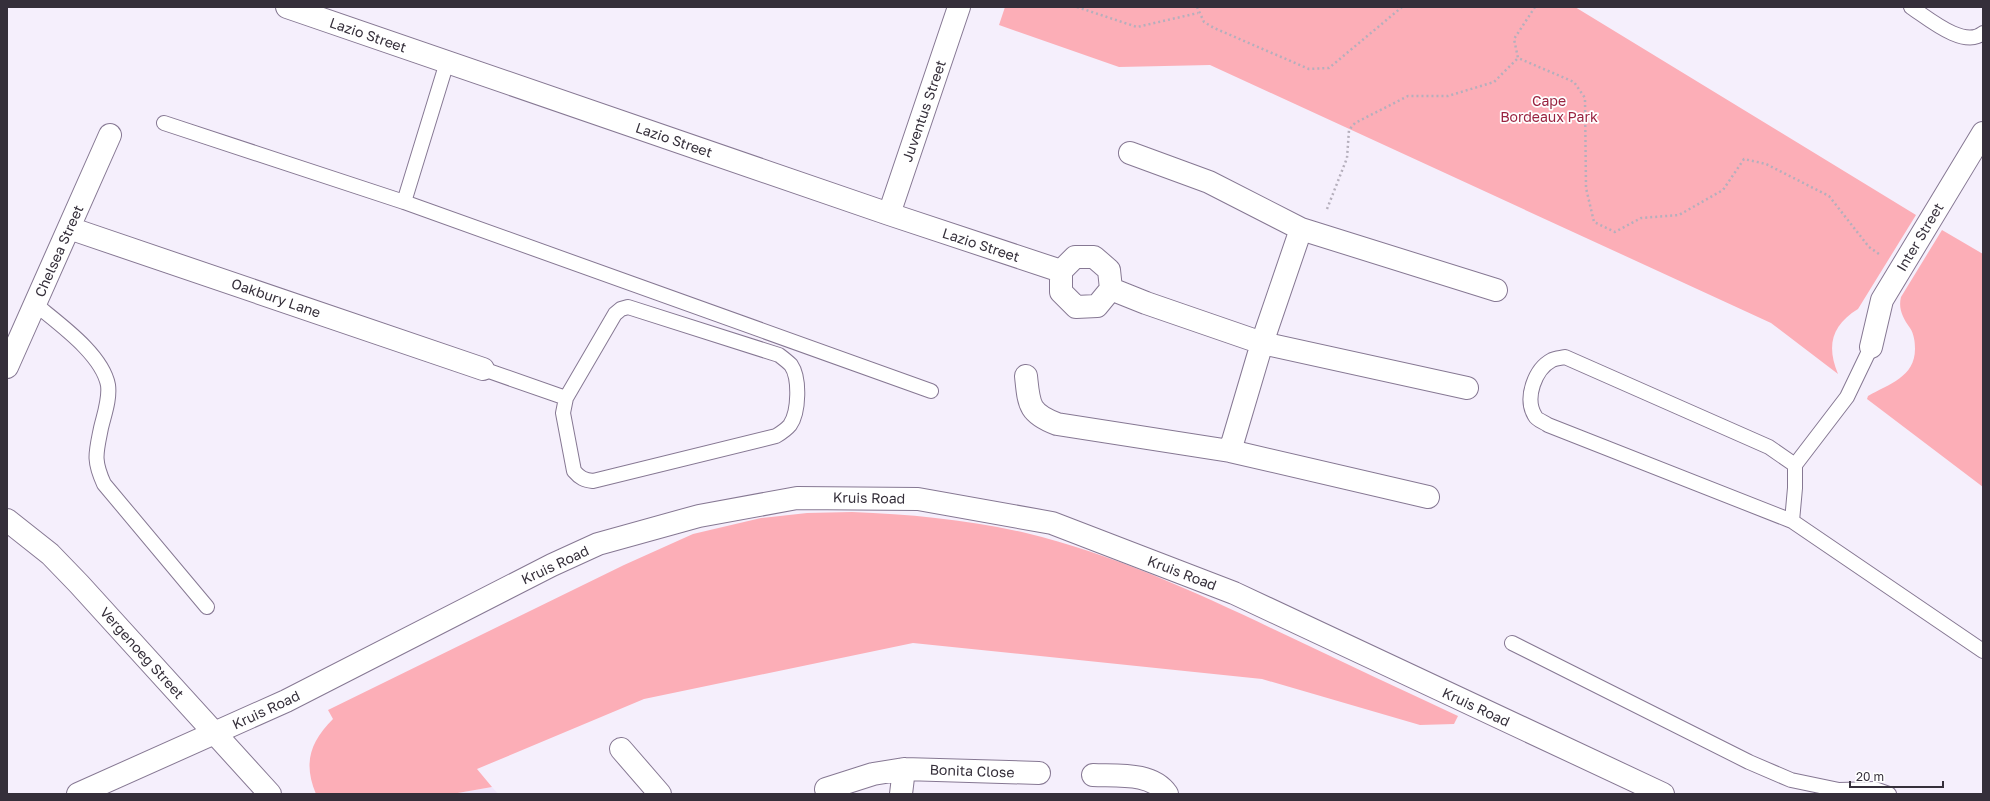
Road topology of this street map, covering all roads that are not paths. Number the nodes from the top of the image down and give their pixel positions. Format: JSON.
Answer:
{"nodes":[{"id":1,"x":287,"y":7,"type":"edge"},
{"id":2,"x":959,"y":7,"type":"edge"},
{"id":3,"x":1911,"y":7,"type":"edge"},
{"id":4,"x":1983,"y":33,"type":"edge"},
{"id":5,"x":446,"y":62,"type":"junction"},
{"id":6,"x":164,"y":123,"type":"dead end"},
{"id":7,"x":1983,"y":133,"type":"edge"},
{"id":8,"x":110,"y":135,"type":"dead end"},
{"id":9,"x":1130,"y":153,"type":"dead end"},
{"id":10,"x":404,"y":202,"type":"junction"},
{"id":11,"x":889,"y":214,"type":"junction"},
{"id":12,"x":69,"y":228,"type":"junction"},
{"id":13,"x":1301,"y":229,"type":"junction"},
{"id":14,"x":1061,"y":271,"type":"junction"},
{"id":15,"x":1111,"y":289,"type":"junction"},
{"id":16,"x":1496,"y":290,"type":"dead end"},
{"id":17,"x":35,"y":304,"type":"junction"},
{"id":18,"x":1262,"y":343,"type":"junction"},
{"id":19,"x":1871,"y":347,"type":"joint"},
{"id":20,"x":7,"y":367,"type":"edge"},
{"id":21,"x":483,"y":369,"type":"joint"},
{"id":22,"x":1026,"y":376,"type":"dead end"},
{"id":23,"x":1467,"y":388,"type":"dead end"},
{"id":24,"x":931,"y":391,"type":"dead end"},
{"id":25,"x":566,"y":398,"type":"junction"},
{"id":26,"x":1230,"y":450,"type":"junction"},
{"id":27,"x":1795,"y":465,"type":"junction"},
{"id":28,"x":1428,"y":496,"type":"dead end"},
{"id":29,"x":7,"y":520,"type":"edge"},
{"id":30,"x":1792,"y":521,"type":"junction"},
{"id":31,"x":207,"y":606,"type":"dead end"},
{"id":32,"x":1512,"y":643,"type":"dead end"},
{"id":33,"x":1983,"y":651,"type":"edge"},
{"id":34,"x":216,"y":733,"type":"junction"},
{"id":35,"x":621,"y":748,"type":"dead end"},
{"id":36,"x":904,"y":769,"type":"junction"},
{"id":37,"x":1039,"y":773,"type":"dead end"},
{"id":38,"x":1093,"y":774,"type":"dead end"},
{"id":39,"x":826,"y":790,"type":"dead end"},
{"id":40,"x":78,"y":794,"type":"edge"},
{"id":41,"x":270,"y":794,"type":"edge"},
{"id":42,"x":660,"y":794,"type":"edge"},
{"id":43,"x":901,"y":794,"type":"edge"},
{"id":44,"x":1167,"y":794,"type":"edge"},
{"id":45,"x":1663,"y":794,"type":"edge"},
{"id":46,"x":1889,"y":794,"type":"edge"}],
"edges":[{"from":1,"to":5,"type":"street","name":"Lazio Street"},
{"from":2,"to":11,"type":"street","name":"Juventus Street"},
{"from":3,"to":4,"type":"lane"},
{"from":5,"to":10,"type":"lane"},
{"from":5,"to":11,"type":"street","name":"Lazio Street"},
{"from":6,"to":10,"type":"lane"},
{"from":7,"to":19,"type":"street","name":"Inter Street"},
{"from":8,"to":12,"type":"street","name":"Chelsea Street"},
{"from":9,"to":13,"type":"street"},
{"from":10,"to":24,"type":"lane"},
{"from":11,"to":14,"type":"street","name":"Lazio Street"},
{"from":12,"to":17,"type":"street","name":"Chelsea Street"},
{"from":12,"to":21,"type":"street","name":"Oakbury Lane"},
{"from":13,"to":16,"type":"street"},
{"from":13,"to":18,"type":"street"},
{"from":14,"to":15,"type":"street"},
{"from":14,"to":15,"type":"street"},
{"from":15,"to":18,"type":"street"},
{"from":17,"to":20,"type":"street","name":"Chelsea Street"},
{"from":17,"to":31,"type":"lane"},
{"from":18,"to":23,"type":"street"},
{"from":18,"to":26,"type":"street"},
{"from":19,"to":27,"type":"lane"},
{"from":21,"to":25,"type":"lane"},
{"from":22,"to":26,"type":"street"},
{"from":25,"to":25,"type":"lane"},
{"from":26,"to":28,"type":"street"},
{"from":27,"to":30,"type":"lane"},
{"from":27,"to":30,"type":"lane"},
{"from":29,"to":34,"type":"street","name":"Vergenoeg Street"},
{"from":30,"to":33,"type":"lane"},
{"from":32,"to":46,"type":"lane"},
{"from":34,"to":40,"type":"street","name":"Kruis Road"},
{"from":34,"to":41,"type":"street","name":"Vergenoeg Street"},
{"from":34,"to":45,"type":"street","name":"Kruis Road"},
{"from":35,"to":42,"type":"street"},
{"from":36,"to":37,"type":"street","name":"Bonita Close"},
{"from":36,"to":39,"type":"street","name":"Bonita Close"},
{"from":36,"to":43,"type":"street"},
{"from":38,"to":44,"type":"street"}]}
